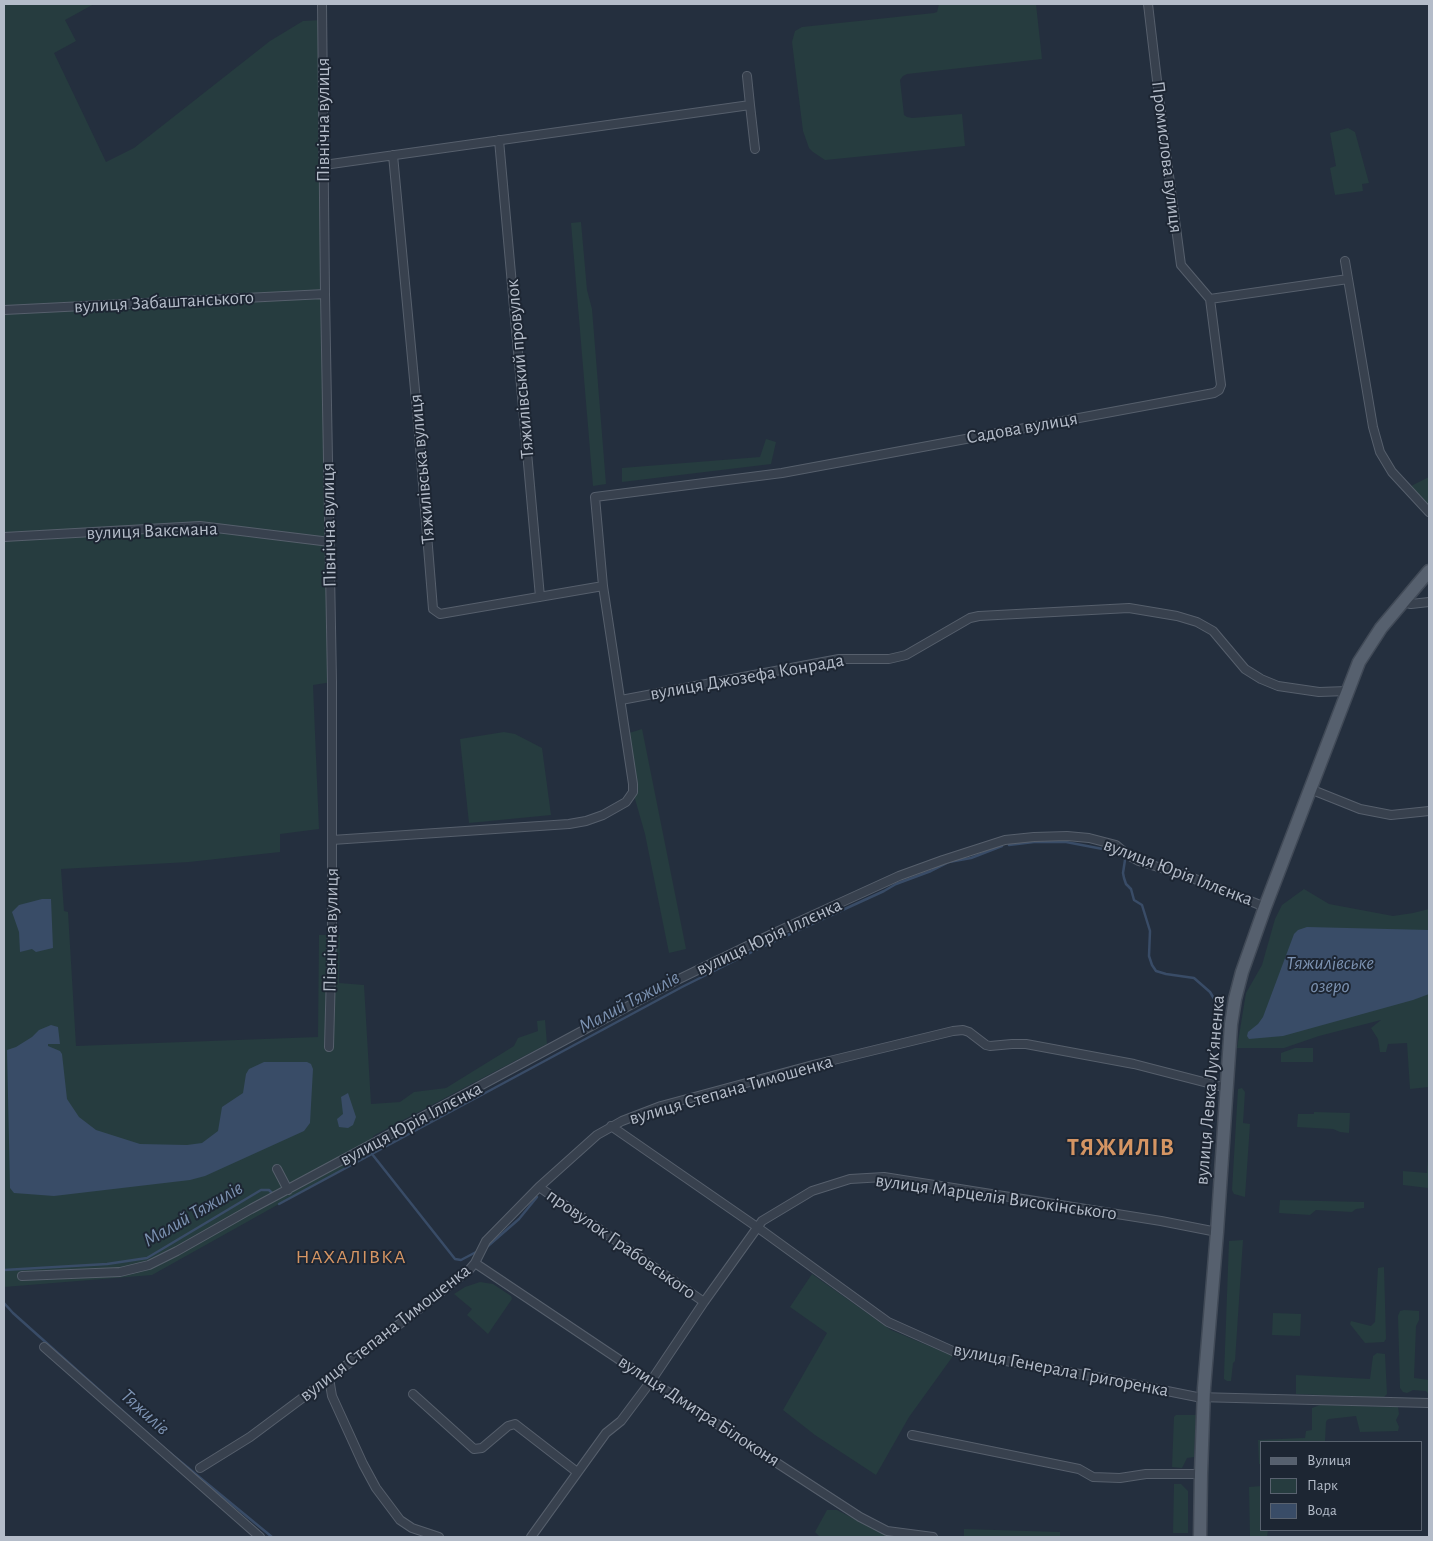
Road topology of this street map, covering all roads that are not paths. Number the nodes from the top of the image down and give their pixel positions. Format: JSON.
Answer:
{"nodes":[{"id":1,"x":322,"y":4,"type":"edge"},
{"id":2,"x":1148,"y":4,"type":"edge"},
{"id":3,"x":747,"y":76,"type":"dead end"},
{"id":4,"x":750,"y":105,"type":"junction"},
{"id":5,"x":499,"y":140,"type":"junction"},
{"id":6,"x":755,"y":149,"type":"dead end"},
{"id":7,"x":393,"y":155,"type":"junction"},
{"id":8,"x":324,"y":165,"type":"junction"},
{"id":9,"x":1345,"y":261,"type":"dead end"},
{"id":10,"x":1348,"y":279,"type":"junction"},
{"id":11,"x":325,"y":294,"type":"junction"},
{"id":12,"x":1210,"y":299,"type":"junction"},
{"id":13,"x":4,"y":310,"type":"edge"},
{"id":14,"x":1429,"y":512,"type":"edge"},
{"id":15,"x":4,"y":537,"type":"edge"},
{"id":16,"x":330,"y":542,"type":"junction"},
{"id":17,"x":1429,"y":571,"type":"edge"},
{"id":18,"x":603,"y":586,"type":"junction"},
{"id":19,"x":540,"y":597,"type":"junction"},
{"id":20,"x":1402,"y":602,"type":"junction"},
{"id":21,"x":1429,"y":602,"type":"edge"},
{"id":22,"x":1347,"y":691,"type":"junction"},
{"id":23,"x":621,"y":700,"type":"junction"},
{"id":24,"x":1310,"y":790,"type":"junction"},
{"id":25,"x":1429,"y":811,"type":"edge"},
{"id":26,"x":332,"y":840,"type":"junction"},
{"id":27,"x":1265,"y":907,"type":"junction"},
{"id":28,"x":328,"y":1047,"type":"dead end"},
{"id":29,"x":1227,"y":1088,"type":"junction"},
{"id":30,"x":611,"y":1126,"type":"junction"},
{"id":31,"x":276,"y":1169,"type":"dead end"},
{"id":32,"x":539,"y":1187,"type":"junction"},
{"id":33,"x":288,"y":1190,"type":"junction"},
{"id":34,"x":757,"y":1227,"type":"junction"},
{"id":35,"x":1217,"y":1232,"type":"junction"},
{"id":36,"x":475,"y":1263,"type":"junction"},
{"id":37,"x":22,"y":1276,"type":"dead end"},
{"id":38,"x":704,"y":1302,"type":"junction"},
{"id":39,"x":44,"y":1347,"type":"dead end"},
{"id":40,"x":329,"y":1378,"type":"junction"},
{"id":41,"x":651,"y":1381,"type":"junction"},
{"id":42,"x":413,"y":1394,"type":"dead end"},
{"id":43,"x":1204,"y":1397,"type":"junction"},
{"id":44,"x":1429,"y":1403,"type":"edge"},
{"id":45,"x":912,"y":1435,"type":"dead end"},
{"id":46,"x":200,"y":1468,"type":"dead end"},
{"id":47,"x":577,"y":1472,"type":"junction"},
{"id":48,"x":1201,"y":1474,"type":"junction"},
{"id":49,"x":260,"y":1537,"type":"edge"},
{"id":50,"x":439,"y":1537,"type":"edge"},
{"id":51,"x":532,"y":1537,"type":"edge"},
{"id":52,"x":933,"y":1537,"type":"edge"},
{"id":53,"x":1200,"y":1537,"type":"edge"}],
"edges":[{"from":1,"to":8,"type":"street","name":"Північна вулиця"},
{"from":2,"to":12,"type":"street","name":"Промислова вулиця"},
{"from":3,"to":4,"type":"street"},
{"from":4,"to":5,"type":"street"},
{"from":4,"to":6,"type":"street"},
{"from":5,"to":7,"type":"street"},
{"from":5,"to":19,"type":"street","name":"Тяжилівський провулок"},
{"from":7,"to":8,"type":"street"},
{"from":7,"to":19,"type":"street","name":"Тяжилівська вулиця"},
{"from":8,"to":11,"type":"street","name":"Північна вулиця"},
{"from":9,"to":10,"type":"street"},
{"from":10,"to":12,"type":"street"},
{"from":10,"to":14,"type":"street"},
{"from":11,"to":13,"type":"street","name":"вулиця Забаштанського"},
{"from":11,"to":16,"type":"street","name":"Північна вулиця"},
{"from":12,"to":18,"type":"street","name":"Садова вулиця"},
{"from":15,"to":16,"type":"street","name":"вулиця Ваксмана"},
{"from":16,"to":26,"type":"street","name":"Північна вулиця"},
{"from":17,"to":20,"type":"main road","name":"вулиця Левка Лукʼяненка"},
{"from":18,"to":19,"type":"street","name":"Тяжилівська вулиця"},
{"from":18,"to":23,"type":"street"},
{"from":20,"to":21,"type":"street"},
{"from":20,"to":22,"type":"main road","name":"вулиця Левка Лукʼяненка"},
{"from":22,"to":23,"type":"street","name":"вулиця Джозефа Конрада"},
{"from":22,"to":24,"type":"main road","name":"вулиця Левка Лукʼяненка"},
{"from":23,"to":26,"type":"street"},
{"from":24,"to":25,"type":"street"},
{"from":24,"to":27,"type":"main road","name":"вулиця Левка Лукʼяненка"},
{"from":26,"to":28,"type":"street","name":"Північна вулиця"},
{"from":27,"to":29,"type":"main road","name":"вулиця Левка Лукʼяненка"},
{"from":27,"to":33,"type":"street","name":"вулиця Юрія Іллєнка"},
{"from":29,"to":30,"type":"street","name":"вулиця Степана Тимошенка"},
{"from":29,"to":35,"type":"main road","name":"вулиця Левка Лукʼяненка"},
{"from":30,"to":32,"type":"street","name":"вулиця Степана Тимошенка"},
{"from":30,"to":34,"type":"street","name":"вулиця Генерала Григоренка"},
{"from":31,"to":33,"type":"street"},
{"from":32,"to":36,"type":"street","name":"вулиця Степана Тимошенка"},
{"from":32,"to":38,"type":"street","name":"провулок Грабовського"},
{"from":33,"to":37,"type":"street","name":"вулиця Юрія Іллєнка"},
{"from":34,"to":35,"type":"street","name":"вулиця Марцелія Високінського"},
{"from":34,"to":38,"type":"street","name":"вулиця Марцелія Високінського"},
{"from":34,"to":43,"type":"street","name":"вулиця Генерала Григоренка"},
{"from":35,"to":43,"type":"main road","name":"вулиця Левка Лукʼяненка"},
{"from":36,"to":40,"type":"street","name":"вулиця Степана Тимошенка"},
{"from":36,"to":41,"type":"street","name":"вулиця Дмитра Білоконя"},
{"from":38,"to":41,"type":"street","name":"вулиця Марцелія Високінського"},
{"from":39,"to":49,"type":"street"},
{"from":40,"to":46,"type":"street","name":"вулиця Степана Тимошенка"},
{"from":40,"to":50,"type":"street"},
{"from":41,"to":47,"type":"street","name":"вулиця Марцелія Високінського"},
{"from":41,"to":52,"type":"street","name":"вулиця Дмитра Білоконя"},
{"from":42,"to":47,"type":"street"},
{"from":43,"to":44,"type":"street","name":"вулиця Генерала Григоренка"},
{"from":43,"to":48,"type":"main road","name":"вулиця Левка Лукʼяненка"},
{"from":45,"to":48,"type":"street"},
{"from":47,"to":51,"type":"street","name":"вулиця Марцелія Високінського"},
{"from":48,"to":53,"type":"main road","name":"вулиця Левка Лукʼяненка"}]}
